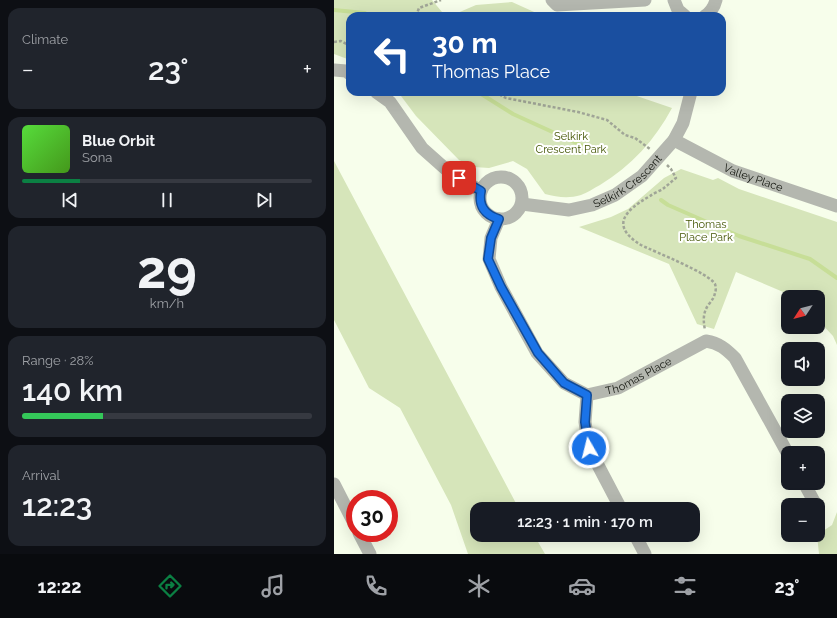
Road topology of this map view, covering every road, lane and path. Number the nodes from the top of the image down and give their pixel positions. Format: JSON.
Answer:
{"nodes":[{"id":1,"x":441,"y":0,"type":"edge"},
{"id":2,"x":552,"y":0,"type":"edge"},
{"id":3,"x":645,"y":0,"type":"edge"},
{"id":4,"x":674,"y":0,"type":"edge"},
{"id":5,"x":716,"y":0,"type":"edge"},
{"id":6,"x":418,"y":12,"type":"edge"},
{"id":7,"x":680,"y":12,"type":"edge"},
{"id":8,"x":710,"y":12,"type":"edge"},
{"id":9,"x":334,"y":42,"type":"edge"},
{"id":10,"x":346,"y":44,"type":"edge"},
{"id":11,"x":334,"y":70,"type":"edge"},
{"id":12,"x":346,"y":71,"type":"edge"},
{"id":13,"x":382,"y":96,"type":"edge"},
{"id":14,"x":690,"y":96,"type":"edge"},
{"id":15,"x":674,"y":140,"type":"junction"},
{"id":16,"x":481,"y":191,"type":"junction"},
{"id":17,"x":522,"y":204,"type":"junction"},
{"id":18,"x":837,"y":206,"type":"edge"},
{"id":19,"x":499,"y":219,"type":"junction"},
{"id":20,"x":587,"y":395,"type":"junction"},
{"id":21,"x":784,"y":446,"type":"edge"},
{"id":22,"x":334,"y":484,"type":"edge"},
{"id":23,"x":617,"y":502,"type":"edge"},
{"id":24,"x":346,"y":507,"type":"edge"},
{"id":25,"x":364,"y":542,"type":"edge"},
{"id":26,"x":639,"y":542,"type":"edge"},
{"id":27,"x":370,"y":554,"type":"edge"},
{"id":28,"x":645,"y":554,"type":"edge"}],
"edges":[{"from":1,"to":6,"type":"path"},
{"from":2,"to":3,"type":"street"},
{"from":4,"to":7,"type":"street"},
{"from":5,"to":8,"type":"street"},
{"from":9,"to":10,"type":"path"},
{"from":11,"to":12,"type":"street"},
{"from":13,"to":16,"type":"street"},
{"from":14,"to":15,"type":"street","name":"Selkirk Crescent"},
{"from":15,"to":17,"type":"street","name":"Selkirk Crescent"},
{"from":15,"to":18,"type":"street","name":"Valley Place"},
{"from":16,"to":17,"type":"street"},
{"from":16,"to":19,"type":"street"},
{"from":17,"to":19,"type":"street"},
{"from":19,"to":20,"type":"street"},
{"from":20,"to":21,"type":"street","name":"Thomas Place"},
{"from":20,"to":23,"type":"street"},
{"from":22,"to":24,"type":"street"},
{"from":25,"to":27,"type":"street"},
{"from":26,"to":28,"type":"street"}]}
